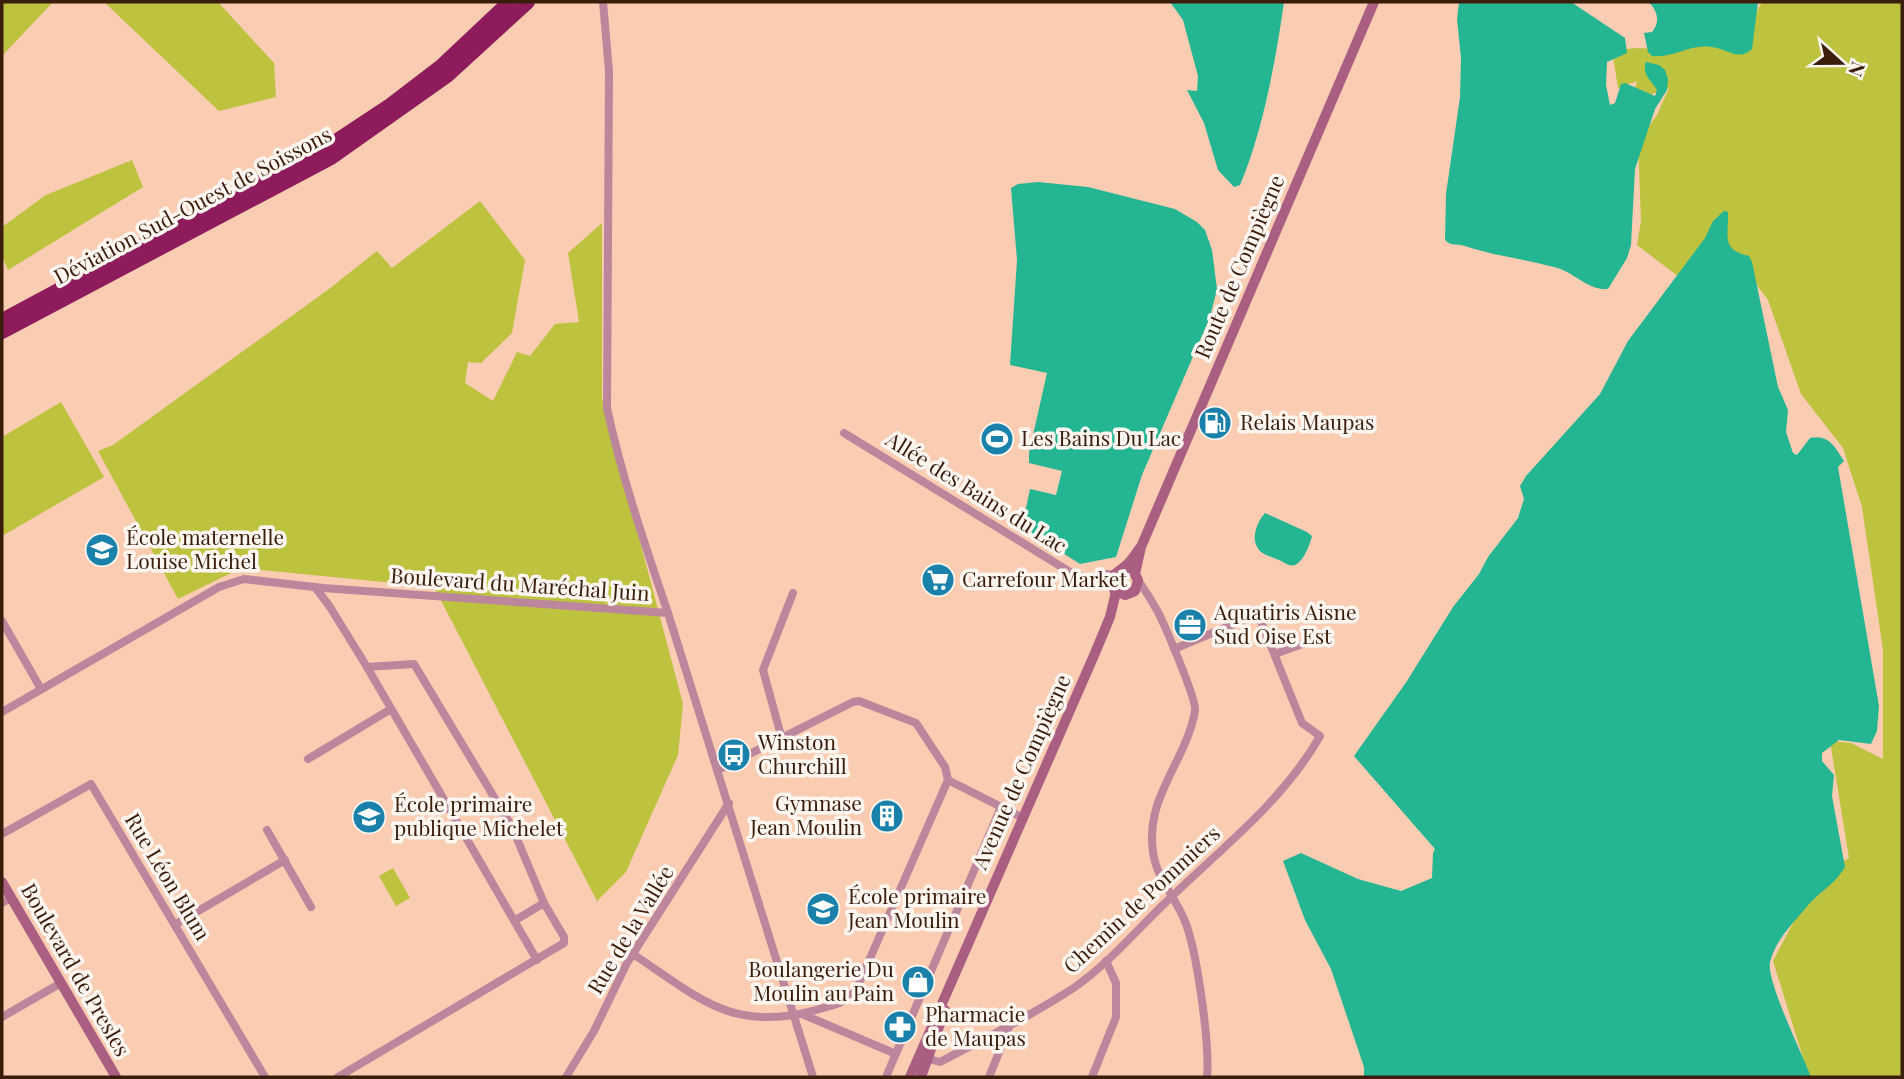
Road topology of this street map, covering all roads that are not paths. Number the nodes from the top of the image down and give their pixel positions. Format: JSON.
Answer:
{"nodes":[{"id":1,"x":509,"y":2,"type":"edge"},
{"id":2,"x":528,"y":2,"type":"edge"},
{"id":3,"x":603,"y":2,"type":"edge"},
{"id":4,"x":1374,"y":2,"type":"edge"},
{"id":5,"x":2,"y":320,"type":"edge"},
{"id":6,"x":2,"y":332,"type":"edge"},
{"id":7,"x":845,"y":433,"type":"dead end"},
{"id":8,"x":1141,"y":547,"type":"junction"},
{"id":9,"x":1118,"y":571,"type":"junction"},
{"id":10,"x":1137,"y":577,"type":"junction"},
{"id":11,"x":1091,"y":578,"type":"junction"},
{"id":12,"x":315,"y":587,"type":"junction"},
{"id":13,"x":1121,"y":592,"type":"junction"},
{"id":14,"x":793,"y":593,"type":"dead end"},
{"id":15,"x":1152,"y":603,"type":"junction"},
{"id":16,"x":668,"y":613,"type":"junction"},
{"id":17,"x":2,"y":621,"type":"edge"},
{"id":18,"x":1322,"y":637,"type":"dead end"},
{"id":19,"x":1174,"y":649,"type":"junction"},
{"id":20,"x":1275,"y":654,"type":"junction"},
{"id":21,"x":367,"y":667,"type":"junction"},
{"id":22,"x":41,"y":690,"type":"junction"},
{"id":23,"x":391,"y":709,"type":"junction"},
{"id":24,"x":2,"y":712,"type":"edge"},
{"id":25,"x":782,"y":739,"type":"junction"},
{"id":26,"x":308,"y":759,"type":"dead end"},
{"id":27,"x":718,"y":770,"type":"junction"},
{"id":28,"x":948,"y":780,"type":"junction"},
{"id":29,"x":729,"y":803,"type":"junction"},
{"id":30,"x":1001,"y":807,"type":"junction"},
{"id":31,"x":1023,"y":818,"type":"junction"},
{"id":32,"x":267,"y":830,"type":"dead end"},
{"id":33,"x":2,"y":834,"type":"edge"},
{"id":34,"x":285,"y":860,"type":"junction"},
{"id":35,"x":2,"y":882,"type":"edge"},
{"id":36,"x":1171,"y":897,"type":"junction"},
{"id":37,"x":6,"y":900,"type":"edge"},
{"id":38,"x":544,"y":903,"type":"junction"},
{"id":39,"x":311,"y":907,"type":"dead end"},
{"id":40,"x":514,"y":921,"type":"junction"},
{"id":41,"x":176,"y":924,"type":"junction"},
{"id":42,"x":632,"y":954,"type":"junction"},
{"id":43,"x":537,"y":960,"type":"junction"},
{"id":44,"x":1106,"y":961,"type":"junction"},
{"id":45,"x":61,"y":983,"type":"junction"},
{"id":46,"x":798,"y":1015,"type":"junction"},
{"id":47,"x":2,"y":1017,"type":"edge"},
{"id":48,"x":1010,"y":1025,"type":"junction"},
{"id":49,"x":896,"y":1054,"type":"junction"},
{"id":50,"x":924,"y":1057,"type":"junction"},
{"id":51,"x":116,"y":1077,"type":"edge"},
{"id":52,"x":265,"y":1077,"type":"edge"},
{"id":53,"x":338,"y":1077,"type":"edge"},
{"id":54,"x":566,"y":1077,"type":"edge"},
{"id":55,"x":813,"y":1077,"type":"edge"},
{"id":56,"x":886,"y":1077,"type":"edge"},
{"id":57,"x":910,"y":1077,"type":"edge"},
{"id":58,"x":921,"y":1077,"type":"edge"},
{"id":59,"x":989,"y":1077,"type":"edge"},
{"id":60,"x":1092,"y":1077,"type":"edge"},
{"id":61,"x":1207,"y":1077,"type":"edge"}],
"edges":[{"from":1,"to":5,"type":"highway","name":"Déviation Sud-Ouest de Soissons"},
{"from":2,"to":6,"type":"highway","name":"Déviation Sud-Ouest de Soissons"},
{"from":3,"to":16,"type":"street"},
{"from":4,"to":8,"type":"main road","name":"Route de Compiègne"},
{"from":7,"to":11,"type":"street","name":"Allée des Bains du Lac"},
{"from":8,"to":9,"type":"main road"},
{"from":8,"to":10,"type":"main road"},
{"from":9,"to":10,"type":"main road"},
{"from":9,"to":11,"type":"street"},
{"from":9,"to":13,"type":"main road"},
{"from":10,"to":13,"type":"main road","name":"Avenue de Compiègne"},
{"from":10,"to":15,"type":"street"},
{"from":11,"to":13,"type":"street","name":"Allée des Bains du Lac"},
{"from":12,"to":16,"type":"street","name":"Boulevard du Maréchal Juin"},
{"from":12,"to":21,"type":"street"},
{"from":12,"to":22,"type":"street","name":"Boulevard du Maréchal Juin"},
{"from":13,"to":15,"type":"street","name":"Allée des Bains du Lac"},
{"from":13,"to":31,"type":"main road","name":"Avenue de Compiègne"},
{"from":14,"to":25,"type":"street"},
{"from":15,"to":19,"type":"street"},
{"from":16,"to":27,"type":"street","name":"Boulevard du Maréchal Juin"},
{"from":17,"to":22,"type":"street"},
{"from":18,"to":20,"type":"street"},
{"from":19,"to":20,"type":"street"},
{"from":19,"to":36,"type":"street"},
{"from":20,"to":36,"type":"street","name":"Chemin de Pommiers"},
{"from":21,"to":23,"type":"street"},
{"from":21,"to":38,"type":"street"},
{"from":22,"to":24,"type":"street","name":"Boulevard du Maréchal Juin"},
{"from":23,"to":26,"type":"street"},
{"from":23,"to":40,"type":"street"},
{"from":25,"to":27,"type":"street"},
{"from":25,"to":28,"type":"street"},
{"from":27,"to":29,"type":"street","name":"Boulevard du Maréchal Juin"},
{"from":28,"to":30,"type":"street"},
{"from":28,"to":46,"type":"street"},
{"from":29,"to":42,"type":"street","name":"Rue de la Vallée"},
{"from":29,"to":46,"type":"street","name":"Boulevard du Maréchal Juin"},
{"from":30,"to":31,"type":"street"},
{"from":30,"to":49,"type":"street"},
{"from":31,"to":50,"type":"main road","name":"Avenue de Compiègne"},
{"from":32,"to":34,"type":"street"},
{"from":33,"to":41,"type":"street","name":"Rue Léon Blum"},
{"from":34,"to":39,"type":"street"},
{"from":34,"to":41,"type":"street"},
{"from":35,"to":37,"type":"main road","name":"Boulevard de Presles"},
{"from":36,"to":44,"type":"street","name":"Chemin de Pommiers"},
{"from":36,"to":61,"type":"street"},
{"from":37,"to":45,"type":"main road","name":"Boulevard de Presles"},
{"from":38,"to":40,"type":"street"},
{"from":38,"to":43,"type":"street"},
{"from":40,"to":43,"type":"street"},
{"from":41,"to":52,"type":"street","name":"Rue Léon Blum"},
{"from":42,"to":46,"type":"street"},
{"from":42,"to":54,"type":"street","name":"Rue de la Vallée"},
{"from":43,"to":53,"type":"street"},
{"from":44,"to":48,"type":"street","name":"Chemin de Pommiers"},
{"from":44,"to":60,"type":"street"},
{"from":45,"to":47,"type":"street"},
{"from":45,"to":51,"type":"main road","name":"Boulevard de Presles"},
{"from":46,"to":49,"type":"street"},
{"from":46,"to":55,"type":"street","name":"Boulevard du Maréchal Juin"},
{"from":48,"to":50,"type":"street","name":"Chemin de Pommiers"},
{"from":48,"to":59,"type":"street"},
{"from":49,"to":56,"type":"street"},
{"from":50,"to":57,"type":"main road","name":"Avenue de Compiègne"},
{"from":50,"to":58,"type":"main road","name":"Avenue de Compiègne"}]}
